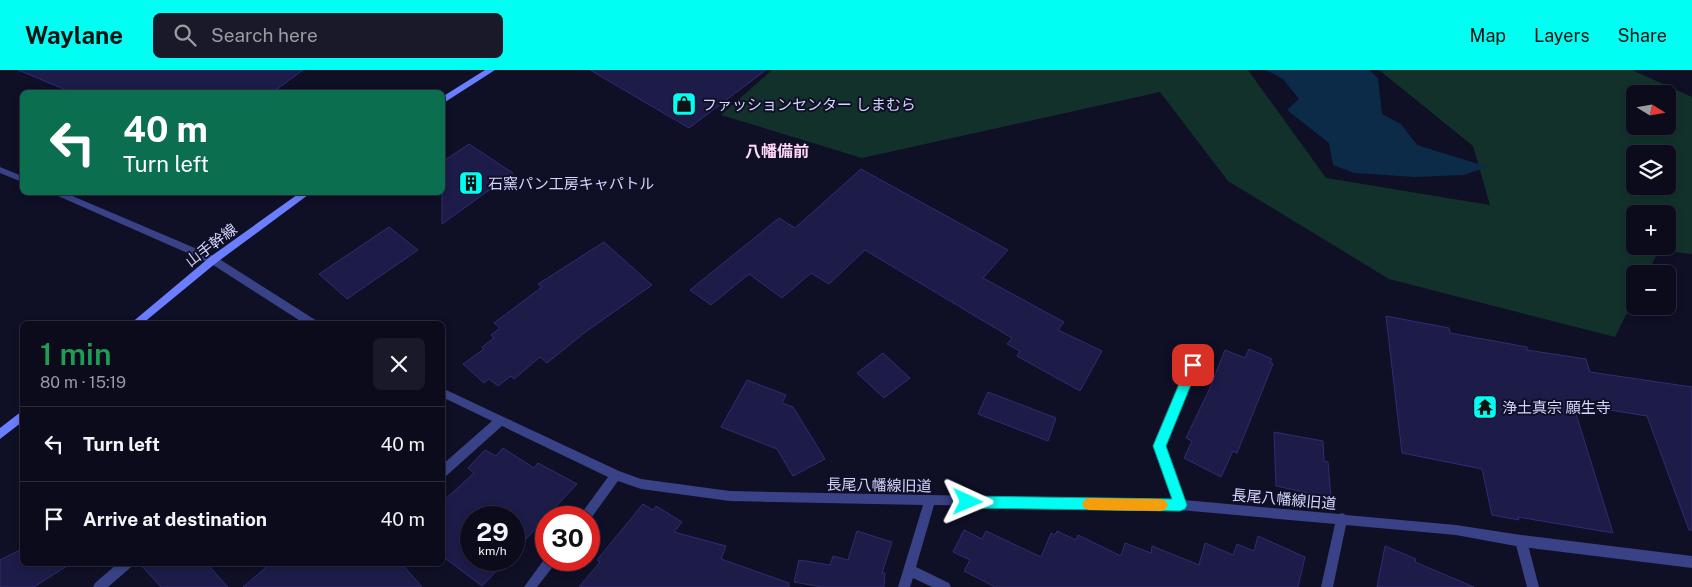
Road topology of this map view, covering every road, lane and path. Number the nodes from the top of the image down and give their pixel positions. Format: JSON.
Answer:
{"nodes":[{"id":1,"x":491,"y":70,"type":"edge"},
{"id":2,"x":445,"y":99,"type":"edge"},
{"id":3,"x":0,"y":170,"type":"edge"},
{"id":4,"x":20,"y":178,"type":"edge"},
{"id":5,"x":60,"y":195,"type":"edge"},
{"id":6,"x":304,"y":195,"type":"edge"},
{"id":7,"x":213,"y":260,"type":"junction"},
{"id":8,"x":138,"y":321,"type":"edge"},
{"id":9,"x":308,"y":321,"type":"edge"},
{"id":10,"x":1193,"y":365,"type":"dead end"},
{"id":11,"x":445,"y":393,"type":"edge"},
{"id":12,"x":20,"y":418,"type":"edge"},
{"id":13,"x":500,"y":420,"type":"junction"},
{"id":14,"x":0,"y":434,"type":"edge"},
{"id":15,"x":445,"y":469,"type":"edge"},
{"id":16,"x":616,"y":475,"type":"junction"},
{"id":17,"x":930,"y":502,"type":"junction"},
{"id":18,"x":1180,"y":505,"type":"junction"},
{"id":19,"x":593,"y":506,"type":"edge"},
{"id":20,"x":1342,"y":518,"type":"junction"},
{"id":21,"x":1522,"y":541,"type":"junction"},
{"id":22,"x":1692,"y":562,"type":"edge"},
{"id":23,"x":124,"y":566,"type":"edge"},
{"id":24,"x":909,"y":570,"type":"junction"},
{"id":25,"x":542,"y":571,"type":"edge"},
{"id":26,"x":100,"y":587,"type":"edge"},
{"id":27,"x":530,"y":587,"type":"edge"},
{"id":28,"x":904,"y":587,"type":"edge"},
{"id":29,"x":945,"y":587,"type":"edge"},
{"id":30,"x":1327,"y":587,"type":"edge"},
{"id":31,"x":1533,"y":587,"type":"edge"}],
"edges":[{"from":1,"to":2,"type":"main road"},
{"from":3,"to":4,"type":"street"},
{"from":5,"to":7,"type":"street"},
{"from":6,"to":7,"type":"main road","name":"山手幹線"},
{"from":7,"to":8,"type":"main road","name":"山手幹線"},
{"from":7,"to":9,"type":"street"},
{"from":10,"to":18,"type":"street"},
{"from":11,"to":13,"type":"street","name":"長尾八幡線旧道"},
{"from":12,"to":14,"type":"main road"},
{"from":13,"to":15,"type":"street"},
{"from":13,"to":16,"type":"street","name":"長尾八幡線旧道"},
{"from":16,"to":17,"type":"street","name":"長尾八幡線旧道"},
{"from":16,"to":19,"type":"street"},
{"from":17,"to":18,"type":"street","name":"長尾八幡線旧道"},
{"from":17,"to":24,"type":"street"},
{"from":18,"to":20,"type":"street","name":"長尾八幡線旧道"},
{"from":20,"to":21,"type":"street","name":"長尾八幡線旧道"},
{"from":20,"to":30,"type":"street"},
{"from":21,"to":22,"type":"street","name":"長尾八幡線旧道"},
{"from":21,"to":31,"type":"street"},
{"from":23,"to":26,"type":"street"},
{"from":24,"to":28,"type":"street"},
{"from":24,"to":29,"type":"street"},
{"from":25,"to":27,"type":"street"}]}
